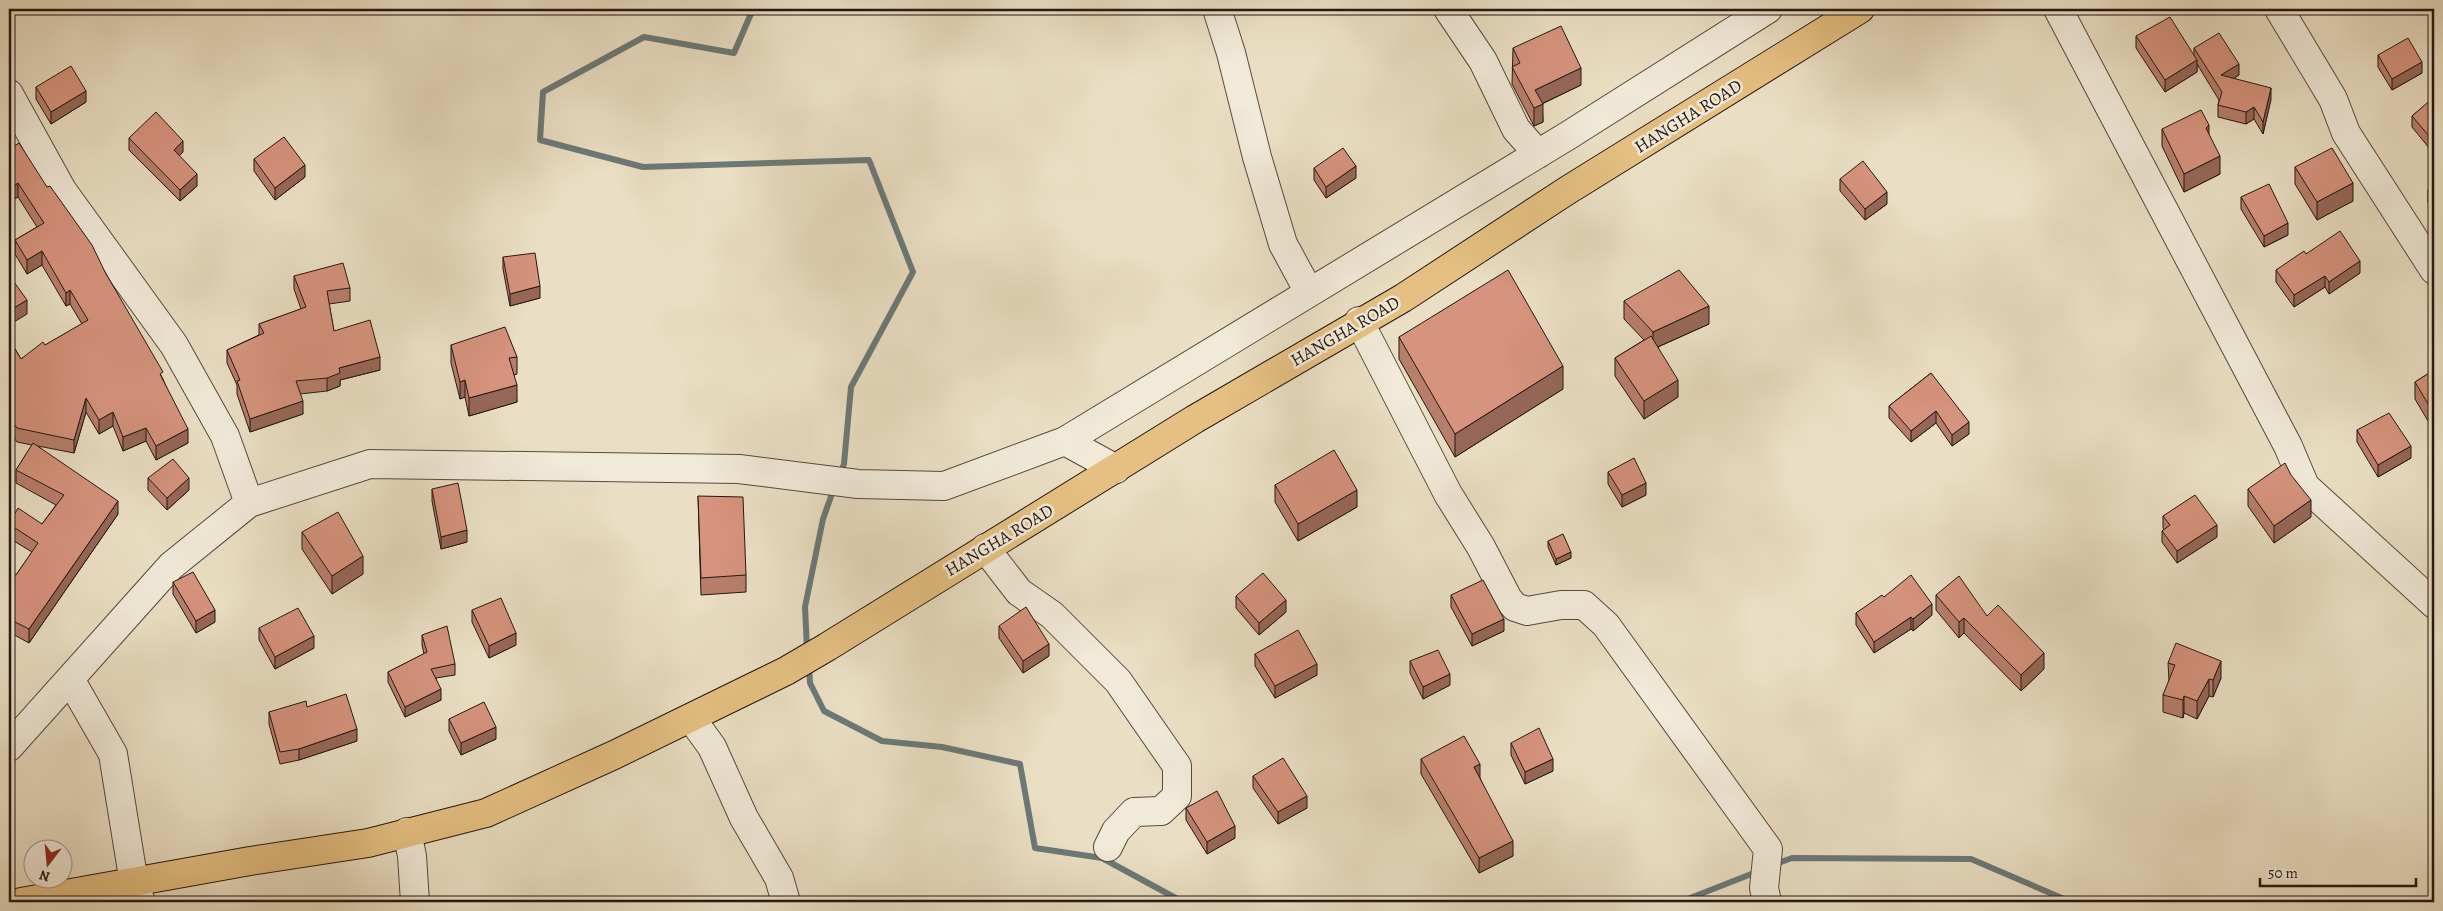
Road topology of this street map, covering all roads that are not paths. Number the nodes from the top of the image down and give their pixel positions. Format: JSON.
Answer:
{"nodes":[{"id":1,"x":1216,"y":9,"type":"edge"},
{"id":2,"x":1448,"y":9,"type":"edge"},
{"id":3,"x":1768,"y":9,"type":"edge"},
{"id":4,"x":1860,"y":9,"type":"edge"},
{"id":5,"x":2058,"y":9,"type":"edge"},
{"id":6,"x":2279,"y":9,"type":"edge"},
{"id":7,"x":9,"y":94,"type":"edge"},
{"id":8,"x":1538,"y":154,"type":"junction"},
{"id":9,"x":2434,"y":270,"type":"edge"},
{"id":10,"x":1309,"y":292,"type":"junction"},
{"id":11,"x":1359,"y":321,"type":"junction"},
{"id":12,"x":1065,"y":440,"type":"junction"},
{"id":13,"x":1116,"y":469,"type":"junction"},
{"id":14,"x":249,"y":503,"type":"junction"},
{"id":15,"x":985,"y":548,"type":"junction"},
{"id":16,"x":2434,"y":604,"type":"edge"},
{"id":17,"x":70,"y":680,"type":"junction"},
{"id":18,"x":690,"y":718,"type":"junction"},
{"id":19,"x":9,"y":747,"type":"edge"},
{"id":20,"x":407,"y":832,"type":"junction"},
{"id":21,"x":1108,"y":847,"type":"dead end"},
{"id":22,"x":138,"y":893,"type":"edge"},
{"id":23,"x":21,"y":902,"type":"edge"},
{"id":24,"x":415,"y":902,"type":"edge"},
{"id":25,"x":786,"y":902,"type":"edge"},
{"id":26,"x":1768,"y":902,"type":"edge"}],
"edges":[{"from":1,"to":10,"type":"street"},
{"from":2,"to":8,"type":"street"},
{"from":3,"to":8,"type":"street"},
{"from":4,"to":11,"type":"highway","name":"HANGHA ROAD"},
{"from":5,"to":16,"type":"street"},
{"from":6,"to":9,"type":"street"},
{"from":7,"to":14,"type":"street"},
{"from":8,"to":10,"type":"street"},
{"from":10,"to":12,"type":"street"},
{"from":11,"to":13,"type":"highway","name":"HANGHA ROAD"},
{"from":11,"to":26,"type":"street"},
{"from":12,"to":13,"type":"street"},
{"from":12,"to":14,"type":"street"},
{"from":13,"to":15,"type":"highway","name":"HANGHA ROAD"},
{"from":14,"to":17,"type":"street"},
{"from":15,"to":18,"type":"highway","name":"HANGHA ROAD"},
{"from":15,"to":21,"type":"street"},
{"from":17,"to":19,"type":"street"},
{"from":17,"to":22,"type":"street"},
{"from":18,"to":20,"type":"highway","name":"HANGHA ROAD"},
{"from":18,"to":25,"type":"street"},
{"from":20,"to":22,"type":"highway","name":"HANGHA ROAD"},
{"from":20,"to":24,"type":"street"},
{"from":22,"to":23,"type":"highway","name":"HANGHA ROAD"}]}
